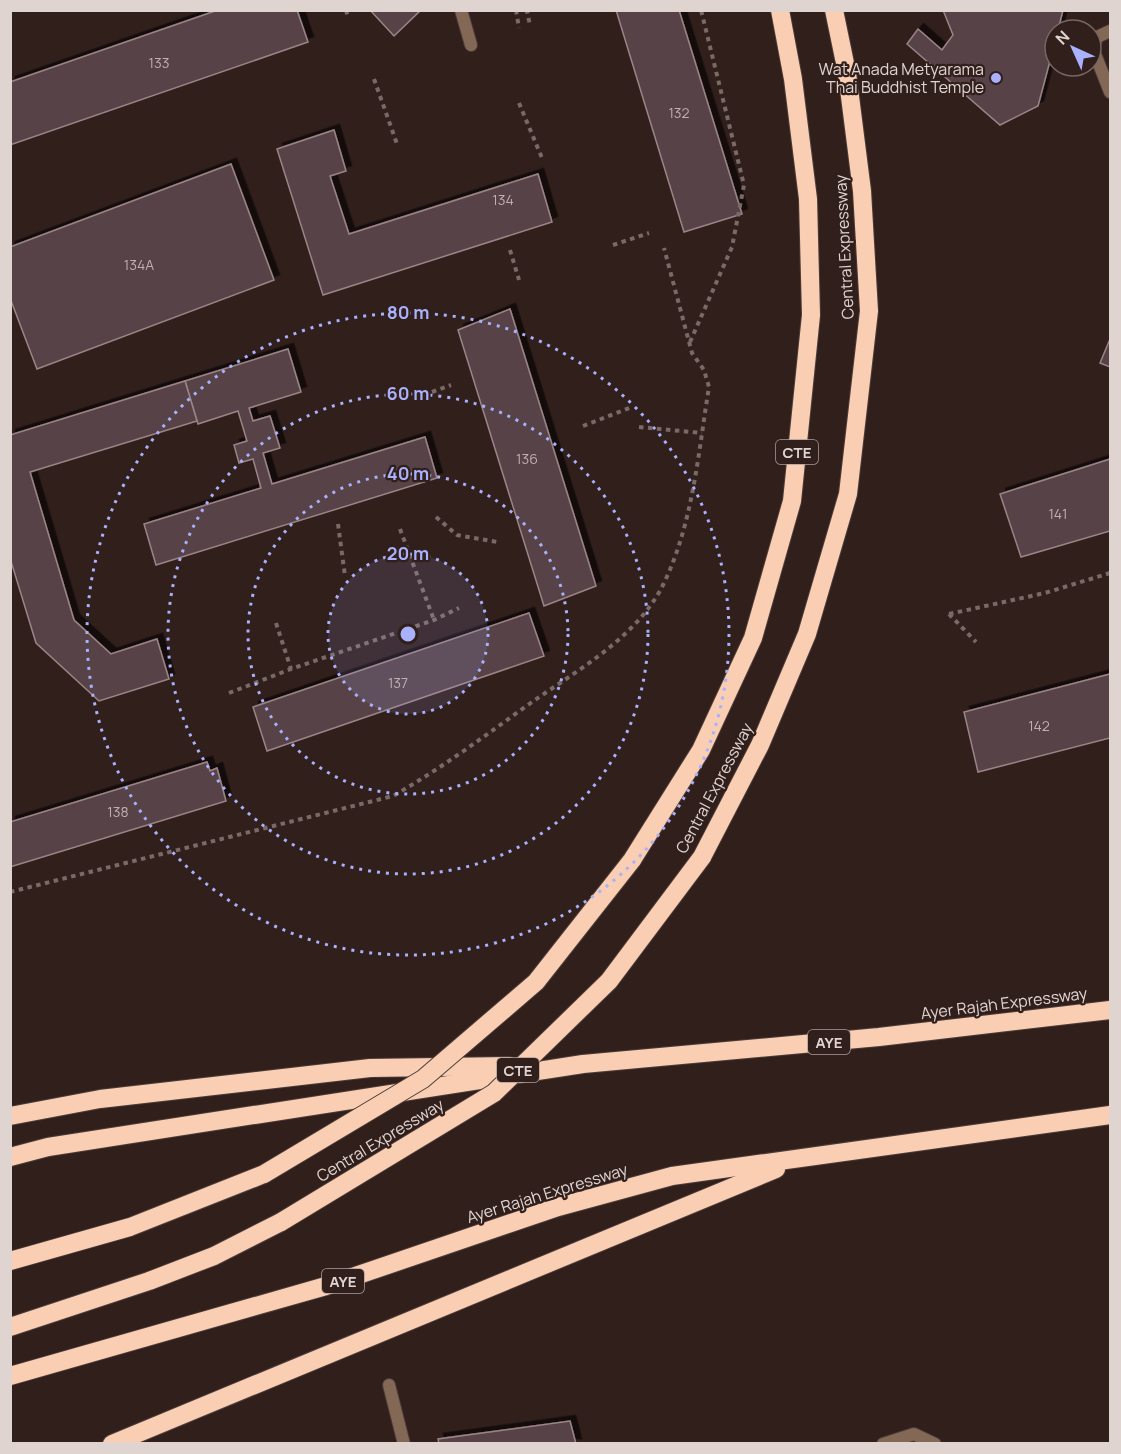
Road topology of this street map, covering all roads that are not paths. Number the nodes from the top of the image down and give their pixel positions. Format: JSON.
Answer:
{"nodes":[{"id":1,"x":461,"y":10,"type":"edge"},
{"id":2,"x":780,"y":10,"type":"edge"},
{"id":3,"x":834,"y":10,"type":"edge"},
{"id":4,"x":1110,"y":31,"type":"edge"},
{"id":5,"x":471,"y":45,"type":"dead end"},
{"id":6,"x":1110,"y":92,"type":"edge"},
{"id":7,"x":1110,"y":1010,"type":"edge"},
{"id":8,"x":583,"y":1064,"type":"junction"},
{"id":9,"x":1110,"y":1115,"type":"edge"},
{"id":10,"x":10,"y":1116,"type":"edge"},
{"id":11,"x":10,"y":1157,"type":"edge"},
{"id":12,"x":800,"y":1159,"type":"junction"},
{"id":13,"x":10,"y":1261,"type":"edge"},
{"id":14,"x":10,"y":1327,"type":"edge"},
{"id":15,"x":10,"y":1376,"type":"edge"},
{"id":16,"x":389,"y":1385,"type":"dead end"},
{"id":17,"x":112,"y":1443,"type":"edge"},
{"id":18,"x":404,"y":1443,"type":"edge"},
{"id":19,"x":883,"y":1443,"type":"edge"},
{"id":20,"x":935,"y":1443,"type":"edge"}],
"edges":[{"from":1,"to":5,"type":"lane"},
{"from":2,"to":13,"type":"highway","name":"Central Expressway","number":"CTE","bridge":true},
{"from":3,"to":14,"type":"highway","name":"Central Expressway","number":"CTE","bridge":true},
{"from":4,"to":6,"type":"lane"},
{"from":7,"to":8,"type":"highway","name":"Ayer Rajah Expressway","number":"AYE"},
{"from":8,"to":10,"type":"highway","number":"AYE"},
{"from":8,"to":11,"type":"highway","name":"Ayer Rajah Expressway","number":"AYE"},
{"from":9,"to":12,"type":"highway","name":"Ayer Rajah Expressway","number":"AYE"},
{"from":12,"to":15,"type":"highway","name":"Ayer Rajah Expressway","number":"AYE"},
{"from":12,"to":17,"type":"highway"},
{"from":16,"to":18,"type":"lane"},
{"from":19,"to":20,"type":"lane"}]}
